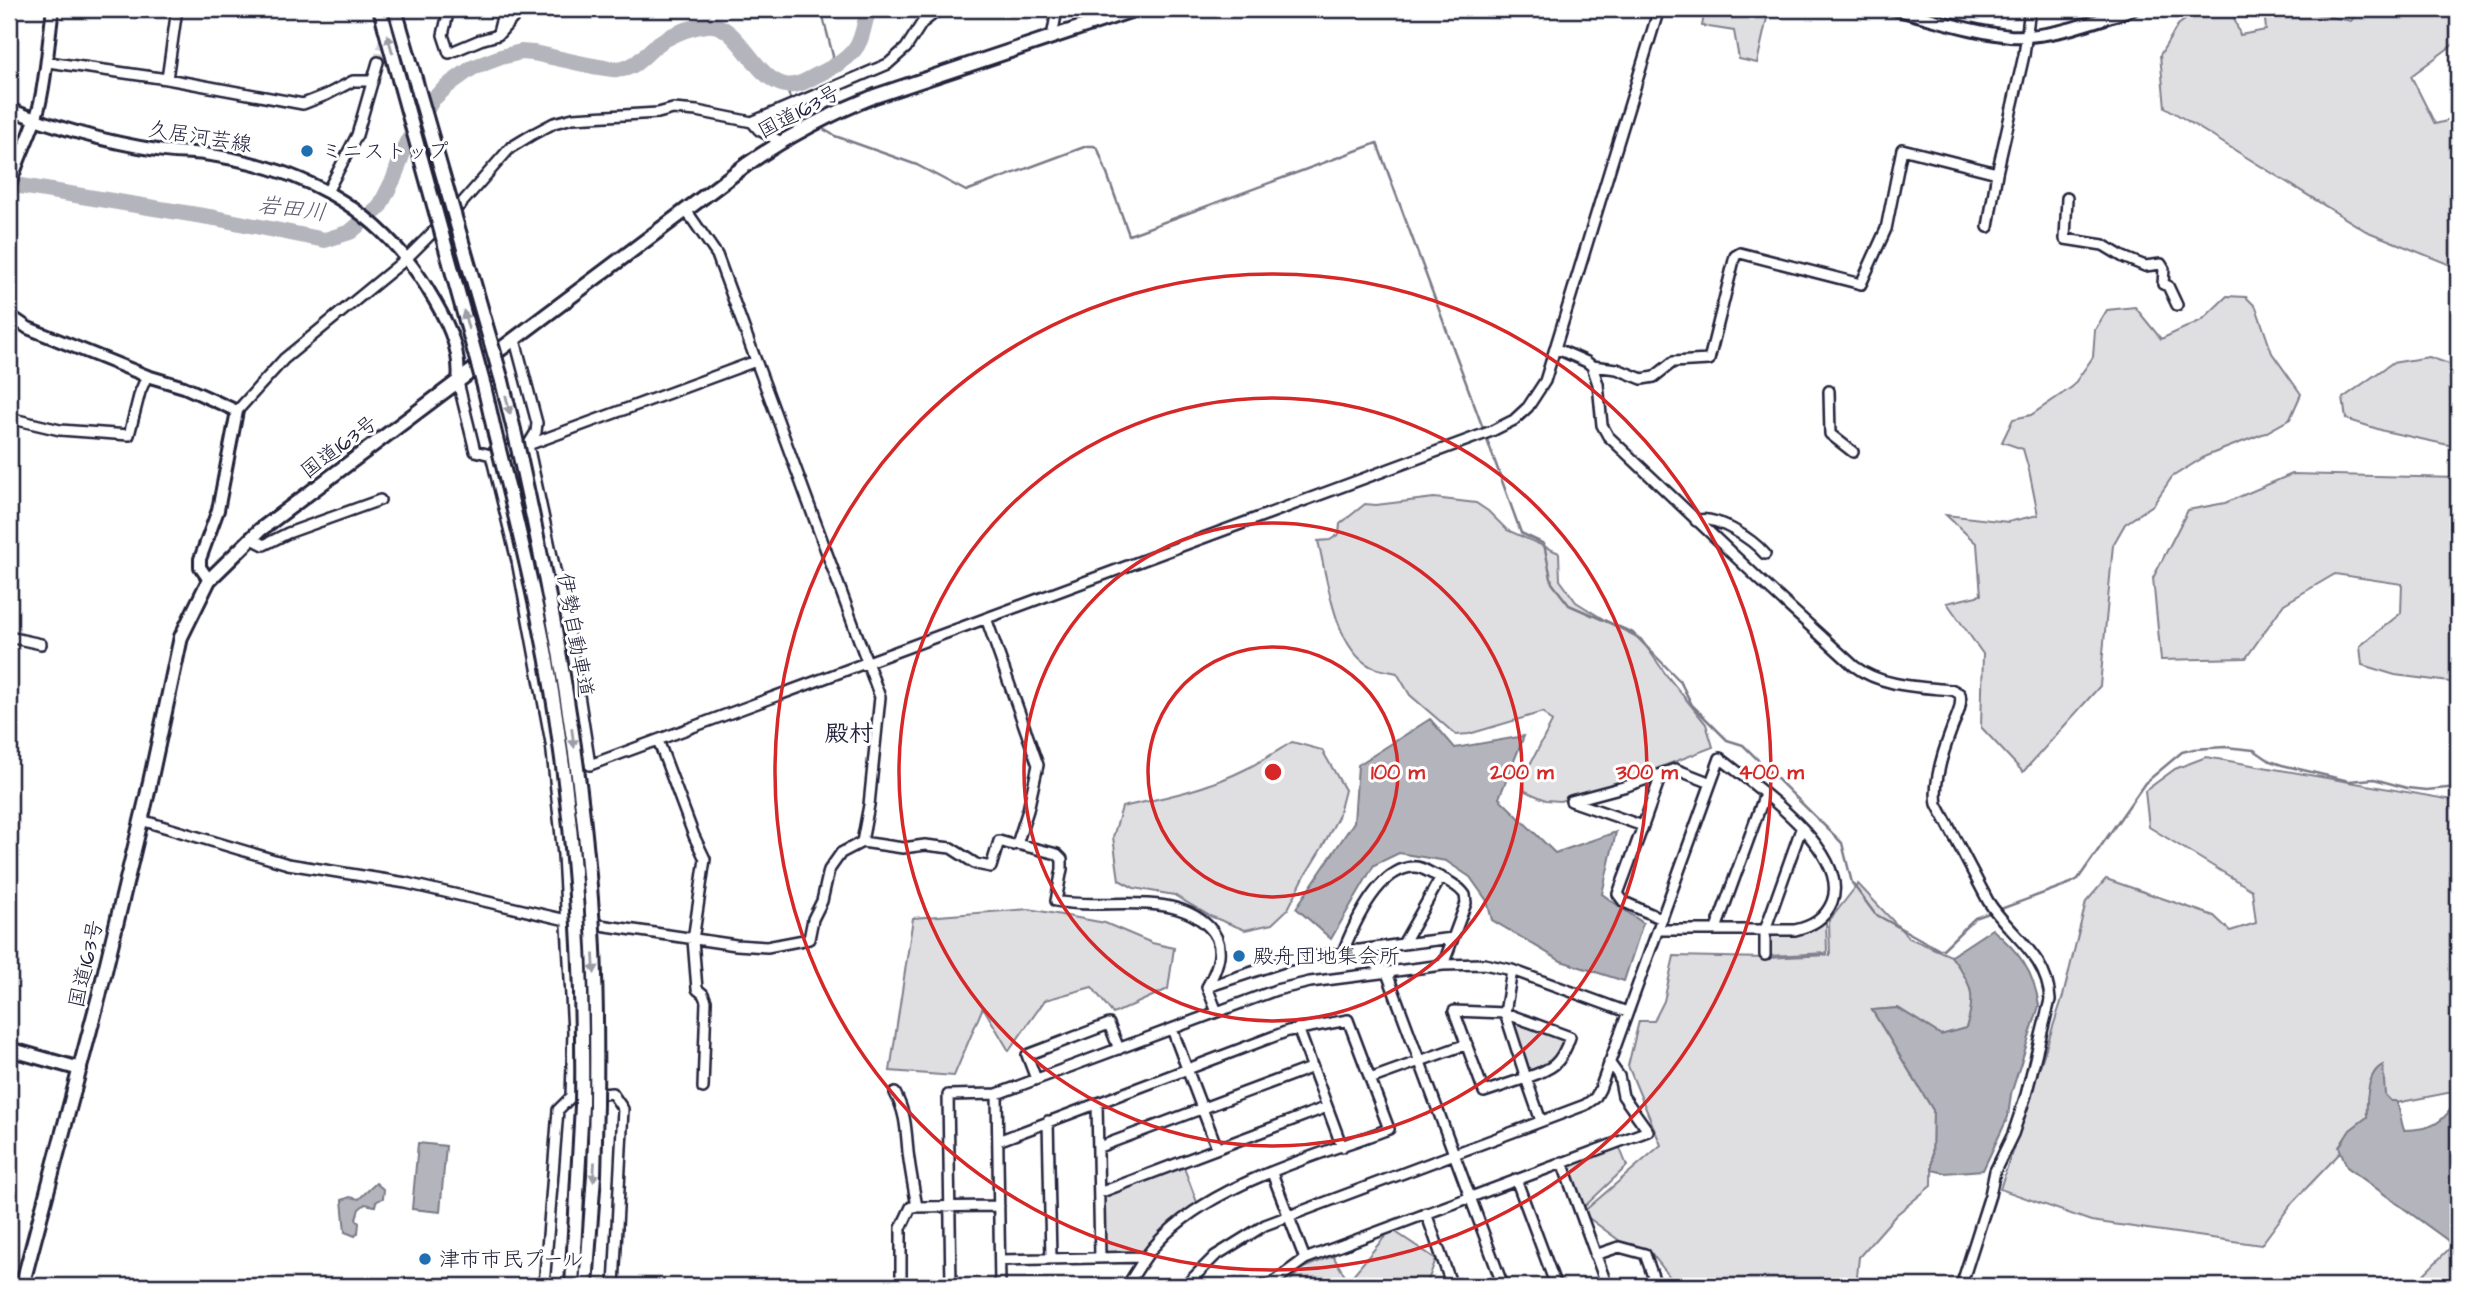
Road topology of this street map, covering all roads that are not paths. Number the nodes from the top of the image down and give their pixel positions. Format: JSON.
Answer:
{"nodes":[{"id":1,"x":53,"y":9,"type":"edge"},
{"id":2,"x":177,"y":9,"type":"edge"},
{"id":3,"x":380,"y":9,"type":"edge"},
{"id":4,"x":395,"y":9,"type":"edge"},
{"id":5,"x":449,"y":9,"type":"edge"},
{"id":6,"x":504,"y":9,"type":"edge"},
{"id":7,"x":521,"y":9,"type":"edge"},
{"id":8,"x":940,"y":9,"type":"edge"},
{"id":9,"x":1136,"y":9,"type":"edge"},
{"id":10,"x":1659,"y":9,"type":"edge"},
{"id":11,"x":1893,"y":9,"type":"edge"},
{"id":12,"x":2030,"y":9,"type":"edge"},
{"id":13,"x":2133,"y":9,"type":"edge"},
{"id":14,"x":1056,"y":15,"type":"dead end"},
{"id":15,"x":498,"y":35,"type":"junction"},
{"id":16,"x":2025,"y":36,"type":"junction"},
{"id":17,"x":1052,"y":37,"type":"junction"},
{"id":18,"x":48,"y":62,"type":"junction"},
{"id":19,"x":378,"y":62,"type":"tunnel mouth"},
{"id":20,"x":167,"y":79,"type":"junction"},
{"id":21,"x":373,"y":81,"type":"junction"},
{"id":22,"x":9,"y":109,"type":"edge"},
{"id":23,"x":34,"y":119,"type":"junction"},
{"id":24,"x":752,"y":122,"type":"junction"},
{"id":25,"x":781,"y":142,"type":"junction"},
{"id":26,"x":1997,"y":173,"type":"junction"},
{"id":27,"x":9,"y":190,"type":"edge"},
{"id":28,"x":327,"y":192,"type":"junction"},
{"id":29,"x":2067,"y":198,"type":"dead end"},
{"id":30,"x":686,"y":210,"type":"junction"},
{"id":31,"x":1988,"y":226,"type":"dead end"},
{"id":32,"x":404,"y":255,"type":"junction"},
{"id":33,"x":2177,"y":305,"type":"dead end"},
{"id":34,"x":9,"y":315,"type":"edge"},
{"id":35,"x":515,"y":340,"type":"junction"},
{"id":36,"x":1555,"y":348,"type":"junction"},
{"id":37,"x":756,"y":361,"type":"junction"},
{"id":38,"x":1591,"y":366,"type":"junction"},
{"id":39,"x":147,"y":376,"type":"junction"},
{"id":40,"x":458,"y":382,"type":"junction"},
{"id":41,"x":1829,"y":391,"type":"dead end"},
{"id":42,"x":237,"y":411,"type":"junction"},
{"id":43,"x":9,"y":418,"type":"edge"},
{"id":44,"x":528,"y":445,"type":"junction"},
{"id":45,"x":1853,"y":452,"type":"dead end"},
{"id":46,"x":491,"y":455,"type":"junction"},
{"id":47,"x":380,"y":500,"type":"dead end"},
{"id":48,"x":1696,"y":521,"type":"junction"},
{"id":49,"x":250,"y":538,"type":"junction"},
{"id":50,"x":1765,"y":554,"type":"dead end"},
{"id":51,"x":209,"y":580,"type":"junction"},
{"id":52,"x":986,"y":618,"type":"junction"},
{"id":53,"x":9,"y":637,"type":"edge"},
{"id":54,"x":41,"y":644,"type":"dead end"},
{"id":55,"x":867,"y":662,"type":"junction"},
{"id":56,"x":658,"y":740,"type":"junction"},
{"id":57,"x":1661,"y":775,"type":"junction"},
{"id":58,"x":1711,"y":783,"type":"junction"},
{"id":59,"x":1765,"y":794,"type":"junction"},
{"id":60,"x":141,"y":820,"type":"junction"},
{"id":61,"x":1643,"y":826,"type":"junction"},
{"id":62,"x":1801,"y":829,"type":"junction"},
{"id":63,"x":862,"y":842,"type":"junction"},
{"id":64,"x":1017,"y":844,"type":"junction"},
{"id":65,"x":1441,"y":877,"type":"junction"},
{"id":66,"x":1662,"y":919,"type":"junction"},
{"id":67,"x":566,"y":920,"type":"junction"},
{"id":68,"x":1716,"y":929,"type":"junction"},
{"id":69,"x":1658,"y":930,"type":"junction"},
{"id":70,"x":1765,"y":930,"type":"junction"},
{"id":71,"x":1453,"y":939,"type":"junction"},
{"id":72,"x":693,"y":940,"type":"junction"},
{"id":73,"x":1403,"y":944,"type":"junction"},
{"id":74,"x":1357,"y":950,"type":"junction"},
{"id":75,"x":1343,"y":952,"type":"junction"},
{"id":76,"x":1765,"y":955,"type":"dead end"},
{"id":77,"x":1443,"y":965,"type":"junction"},
{"id":78,"x":1512,"y":970,"type":"junction"},
{"id":79,"x":1387,"y":973,"type":"junction"},
{"id":80,"x":1207,"y":987,"type":"junction"},
{"id":81,"x":1217,"y":1012,"type":"junction"},
{"id":82,"x":1627,"y":1012,"type":"junction"},
{"id":83,"x":1505,"y":1013,"type":"junction"},
{"id":84,"x":1298,"y":1028,"type":"junction"},
{"id":85,"x":1172,"y":1029,"type":"junction"},
{"id":86,"x":1467,"y":1044,"type":"junction"},
{"id":87,"x":9,"y":1049,"type":"edge"},
{"id":88,"x":1119,"y":1049,"type":"junction"},
{"id":89,"x":1420,"y":1061,"type":"junction"},
{"id":90,"x":1609,"y":1062,"type":"junction"},
{"id":91,"x":1313,"y":1067,"type":"junction"},
{"id":92,"x":80,"y":1069,"type":"junction"},
{"id":93,"x":1187,"y":1069,"type":"junction"},
{"id":94,"x":1526,"y":1078,"type":"junction"},
{"id":95,"x":1036,"y":1079,"type":"junction"},
{"id":96,"x":1370,"y":1079,"type":"junction"},
{"id":97,"x":703,"y":1088,"type":"dead end"},
{"id":98,"x":895,"y":1093,"type":"dead end"},
{"id":99,"x":997,"y":1094,"type":"junction"},
{"id":100,"x":577,"y":1101,"type":"junction"},
{"id":101,"x":1097,"y":1102,"type":"junction"},
{"id":102,"x":1328,"y":1107,"type":"junction"},
{"id":103,"x":1201,"y":1109,"type":"junction"},
{"id":104,"x":1048,"y":1121,"type":"junction"},
{"id":105,"x":1541,"y":1121,"type":"junction"},
{"id":106,"x":998,"y":1141,"type":"junction"},
{"id":107,"x":1099,"y":1147,"type":"junction"},
{"id":108,"x":1342,"y":1147,"type":"junction"},
{"id":109,"x":1217,"y":1148,"type":"junction"},
{"id":110,"x":1454,"y":1154,"type":"junction"},
{"id":111,"x":1562,"y":1162,"type":"junction"},
{"id":112,"x":1272,"y":1173,"type":"junction"},
{"id":113,"x":1516,"y":1179,"type":"junction"},
{"id":114,"x":1099,"y":1194,"type":"junction"},
{"id":115,"x":1470,"y":1197,"type":"junction"},
{"id":116,"x":999,"y":1206,"type":"junction"},
{"id":117,"x":917,"y":1207,"type":"junction"},
{"id":118,"x":949,"y":1207,"type":"junction"},
{"id":119,"x":1426,"y":1213,"type":"junction"},
{"id":120,"x":1288,"y":1215,"type":"junction"},
{"id":121,"x":1595,"y":1255,"type":"junction"},
{"id":122,"x":1145,"y":1256,"type":"junction"},
{"id":123,"x":1051,"y":1258,"type":"junction"},
{"id":124,"x":1100,"y":1258,"type":"junction"},
{"id":125,"x":1305,"y":1259,"type":"junction"},
{"id":126,"x":1000,"y":1260,"type":"junction"},
{"id":127,"x":22,"y":1286,"type":"edge"},
{"id":128,"x":544,"y":1286,"type":"edge"},
{"id":129,"x":572,"y":1286,"type":"edge"},
{"id":130,"x":586,"y":1286,"type":"edge"},
{"id":131,"x":614,"y":1286,"type":"edge"},
{"id":132,"x":901,"y":1286,"type":"edge"},
{"id":133,"x":950,"y":1286,"type":"edge"},
{"id":134,"x":1000,"y":1286,"type":"edge"},
{"id":135,"x":1127,"y":1286,"type":"edge"},
{"id":136,"x":1185,"y":1286,"type":"edge"},
{"id":137,"x":1268,"y":1286,"type":"edge"},
{"id":138,"x":1452,"y":1286,"type":"edge"},
{"id":139,"x":1503,"y":1286,"type":"edge"},
{"id":140,"x":1556,"y":1286,"type":"edge"},
{"id":141,"x":1607,"y":1286,"type":"edge"},
{"id":142,"x":1653,"y":1286,"type":"edge"},
{"id":143,"x":1961,"y":1286,"type":"edge"}],
"edges":[{"from":1,"to":18,"type":"main road"},
{"from":2,"to":20,"type":"street"},
{"from":100,"to":3,"type":"highway","name":"伊勢自動車道","one_way":true,"bridge":true},
{"from":4,"to":130,"type":"highway","name":"伊勢自動車道","one_way":true,"bridge":true},
{"from":5,"to":15,"type":"street"},
{"from":6,"to":15,"type":"street"},
{"from":7,"to":15,"type":"street"},
{"from":8,"to":24,"type":"street"},
{"from":9,"to":17,"type":"highway","name":"国道163号"},
{"from":10,"to":36,"type":"street"},
{"from":11,"to":16,"type":"main road"},
{"from":12,"to":16,"type":"street"},
{"from":13,"to":16,"type":"main road"},
{"from":14,"to":17,"type":"street"},
{"from":16,"to":26,"type":"street"},
{"from":17,"to":25,"type":"highway","name":"国道163号"},
{"from":18,"to":20,"type":"street"},
{"from":18,"to":23,"type":"main road"},
{"from":19,"to":21,"type":"street"},
{"from":20,"to":21,"type":"street"},
{"from":21,"to":28,"type":"street"},
{"from":22,"to":23,"type":"main road","name":"久居河芸線"},
{"from":23,"to":27,"type":"main road"},
{"from":23,"to":28,"type":"main road","name":"久居河芸線"},
{"from":24,"to":25,"type":"street"},
{"from":24,"to":32,"type":"street"},
{"from":25,"to":30,"type":"highway","name":"国道163号"},
{"from":26,"to":31,"type":"street"},
{"from":26,"to":38,"type":"street"},
{"from":28,"to":32,"type":"main road","name":"久居河芸線"},
{"from":29,"to":33,"type":"street"},
{"from":30,"to":35,"type":"highway","name":"国道163号"},
{"from":30,"to":37,"type":"street"},
{"from":32,"to":40,"type":"main road","name":"久居河芸線"},
{"from":32,"to":42,"type":"street"},
{"from":34,"to":39,"type":"main road"},
{"from":35,"to":40,"type":"highway","name":"国道163号"},
{"from":35,"to":44,"type":"street"},
{"from":36,"to":38,"type":"street"},
{"from":36,"to":52,"type":"street"},
{"from":37,"to":44,"type":"street"},
{"from":37,"to":55,"type":"street"},
{"from":38,"to":48,"type":"street"},
{"from":39,"to":42,"type":"main road"},
{"from":39,"to":43,"type":"street"},
{"from":40,"to":46,"type":"street"},
{"from":40,"to":49,"type":"highway","name":"国道163号"},
{"from":41,"to":45,"type":"street"},
{"from":42,"to":51,"type":"main road"},
{"from":44,"to":46,"type":"street"},
{"from":44,"to":56,"type":"street"},
{"from":46,"to":67,"type":"street"},
{"from":47,"to":49,"type":"street"},
{"from":48,"to":50,"type":"street"},
{"from":48,"to":143,"type":"street"},
{"from":49,"to":51,"type":"highway","name":"国道163号"},
{"from":51,"to":60,"type":"highway","name":"国道163号"},
{"from":52,"to":55,"type":"street"},
{"from":52,"to":64,"type":"street"},
{"from":53,"to":54,"type":"street"},
{"from":55,"to":56,"type":"street"},
{"from":55,"to":63,"type":"street"},
{"from":56,"to":72,"type":"street"},
{"from":57,"to":58,"type":"street"},
{"from":57,"to":61,"type":"street"},
{"from":57,"to":61,"type":"street"},
{"from":58,"to":59,"type":"street"},
{"from":58,"to":66,"type":"street"},
{"from":59,"to":62,"type":"street"},
{"from":59,"to":68,"type":"street"},
{"from":60,"to":67,"type":"street"},
{"from":60,"to":92,"type":"highway","name":"国道163号"},
{"from":61,"to":66,"type":"street"},
{"from":62,"to":70,"type":"street"},
{"from":62,"to":70,"type":"street"},
{"from":63,"to":64,"type":"street"},
{"from":63,"to":72,"type":"street"},
{"from":64,"to":80,"type":"street"},
{"from":65,"to":71,"type":"street"},
{"from":65,"to":73,"type":"street"},
{"from":65,"to":75,"type":"street"},
{"from":66,"to":69,"type":"street"},
{"from":67,"to":72,"type":"street"},
{"from":67,"to":100,"type":"street"},
{"from":68,"to":69,"type":"street"},
{"from":68,"to":70,"type":"street"},
{"from":69,"to":82,"type":"street"},
{"from":70,"to":76,"type":"street"},
{"from":71,"to":73,"type":"street"},
{"from":71,"to":77,"type":"street"},
{"from":72,"to":97,"type":"street"},
{"from":73,"to":74,"type":"street"},
{"from":74,"to":75,"type":"street"},
{"from":74,"to":79,"type":"street"},
{"from":75,"to":80,"type":"street"},
{"from":77,"to":78,"type":"street"},
{"from":77,"to":79,"type":"street"},
{"from":78,"to":82,"type":"street"},
{"from":78,"to":83,"type":"street"},
{"from":79,"to":81,"type":"street"},
{"from":79,"to":89,"type":"street"},
{"from":80,"to":81,"type":"street"},
{"from":81,"to":85,"type":"street"},
{"from":82,"to":90,"type":"street"},
{"from":83,"to":86,"type":"street"},
{"from":83,"to":94,"type":"street"},
{"from":83,"to":94,"type":"street"},
{"from":84,"to":91,"type":"street"},
{"from":84,"to":93,"type":"street"},
{"from":84,"to":96,"type":"street"},
{"from":85,"to":88,"type":"street"},
{"from":85,"to":93,"type":"street"},
{"from":86,"to":89,"type":"street"},
{"from":86,"to":94,"type":"street"},
{"from":87,"to":92,"type":"highway"},
{"from":88,"to":95,"type":"street"},
{"from":88,"to":95,"type":"street"},
{"from":89,"to":96,"type":"street"},
{"from":89,"to":110,"type":"street"},
{"from":90,"to":105,"type":"street"},
{"from":90,"to":111,"type":"street"},
{"from":91,"to":102,"type":"street"},
{"from":91,"to":103,"type":"street"},
{"from":92,"to":127,"type":"highway","name":"国道163号"},
{"from":93,"to":101,"type":"street"},
{"from":93,"to":103,"type":"street"},
{"from":94,"to":105,"type":"street"},
{"from":95,"to":99,"type":"street"},
{"from":96,"to":108,"type":"street"},
{"from":98,"to":117,"type":"street"},
{"from":99,"to":106,"type":"street"},
{"from":99,"to":118,"type":"street"},
{"from":100,"to":128,"type":"street"},
{"from":100,"to":129,"type":"highway","name":"伊勢自動車道"},
{"from":100,"to":131,"type":"street"},
{"from":101,"to":104,"type":"street"},
{"from":101,"to":107,"type":"street"},
{"from":102,"to":108,"type":"street"},
{"from":102,"to":109,"type":"street"},
{"from":103,"to":107,"type":"street"},
{"from":103,"to":109,"type":"street"},
{"from":104,"to":106,"type":"street"},
{"from":104,"to":123,"type":"street"},
{"from":105,"to":110,"type":"street"},
{"from":106,"to":116,"type":"street"},
{"from":107,"to":114,"type":"street"},
{"from":108,"to":112,"type":"street"},
{"from":109,"to":114,"type":"street"},
{"from":110,"to":115,"type":"street"},
{"from":110,"to":120,"type":"street"},
{"from":111,"to":113,"type":"street"},
{"from":111,"to":121,"type":"street"},
{"from":112,"to":120,"type":"street"},
{"from":112,"to":122,"type":"street"},
{"from":113,"to":115,"type":"street"},
{"from":113,"to":140,"type":"street"},
{"from":114,"to":124,"type":"street"},
{"from":115,"to":119,"type":"street"},
{"from":115,"to":139,"type":"street"},
{"from":116,"to":118,"type":"street"},
{"from":116,"to":126,"type":"street"},
{"from":117,"to":118,"type":"street"},
{"from":117,"to":132,"type":"street"},
{"from":118,"to":133,"type":"street"},
{"from":119,"to":125,"type":"street"},
{"from":119,"to":138,"type":"street"},
{"from":120,"to":125,"type":"street"},
{"from":120,"to":136,"type":"street"},
{"from":121,"to":141,"type":"street"},
{"from":121,"to":142,"type":"street"},
{"from":122,"to":124,"type":"street"},
{"from":122,"to":135,"type":"street"},
{"from":123,"to":124,"type":"street"},
{"from":123,"to":126,"type":"street"},
{"from":125,"to":137,"type":"street"},
{"from":126,"to":134,"type":"street"}]}
